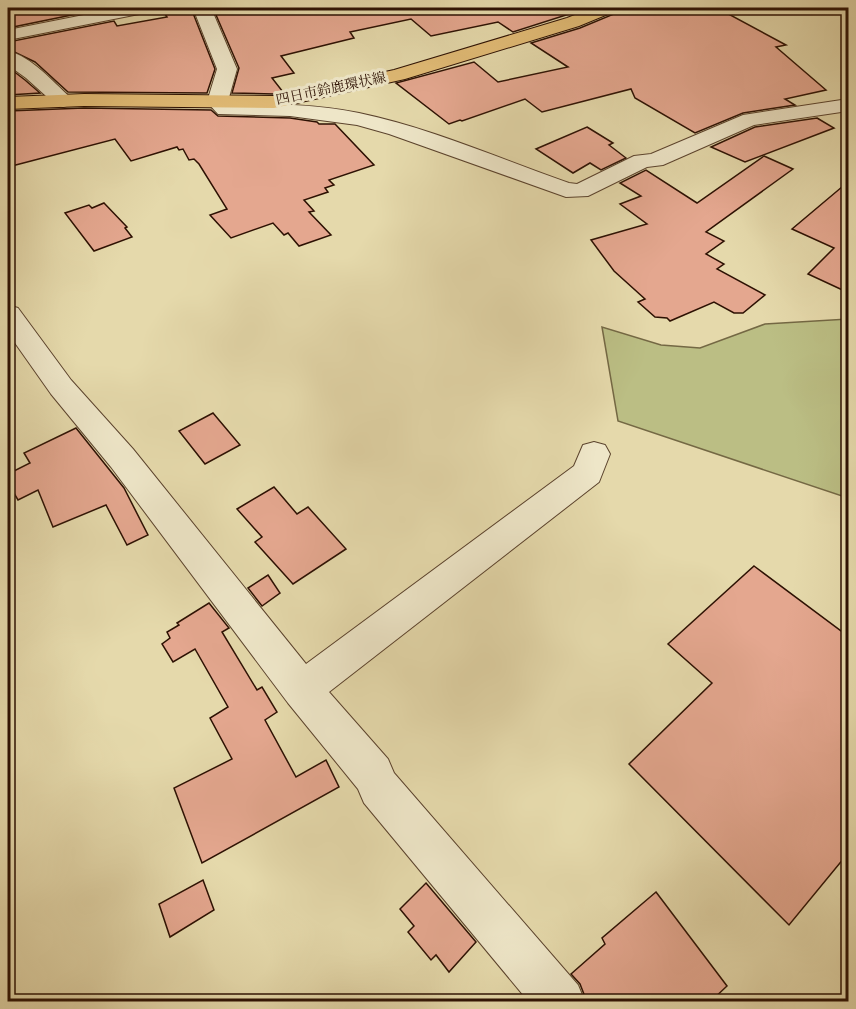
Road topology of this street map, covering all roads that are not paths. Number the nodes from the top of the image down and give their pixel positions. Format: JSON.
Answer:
{"nodes":[{"id":1,"x":144,"y":8,"type":"edge"},
{"id":2,"x":202,"y":8,"type":"edge"},
{"id":3,"x":608,"y":8,"type":"edge"},
{"id":4,"x":8,"y":35,"type":"edge"},
{"id":5,"x":8,"y":57,"type":"edge"},
{"id":6,"x":63,"y":101,"type":"junction"},
{"id":7,"x":217,"y":102,"type":"junction"},
{"id":8,"x":8,"y":103,"type":"edge"},
{"id":9,"x":849,"y":105,"type":"edge"},
{"id":10,"x":8,"y":314,"type":"edge"},
{"id":11,"x":594,"y":454,"type":"dead end"},
{"id":12,"x":302,"y":690,"type":"junction"},
{"id":13,"x":561,"y":1002,"type":"edge"}],
"edges":[{"from":1,"to":4,"type":"street"},
{"from":2,"to":7,"type":"street"},
{"from":3,"to":7,"type":"main road","name":"四日市鈴鹿環状線"},
{"from":5,"to":6,"type":"street"},
{"from":6,"to":7,"type":"main road","name":"四日市鈴鹿環状線"},
{"from":6,"to":8,"type":"main road","name":"四日市鈴鹿環状線"},
{"from":7,"to":9,"type":"street"},
{"from":10,"to":12,"type":"street"},
{"from":11,"to":12,"type":"street"},
{"from":12,"to":13,"type":"street"}]}
